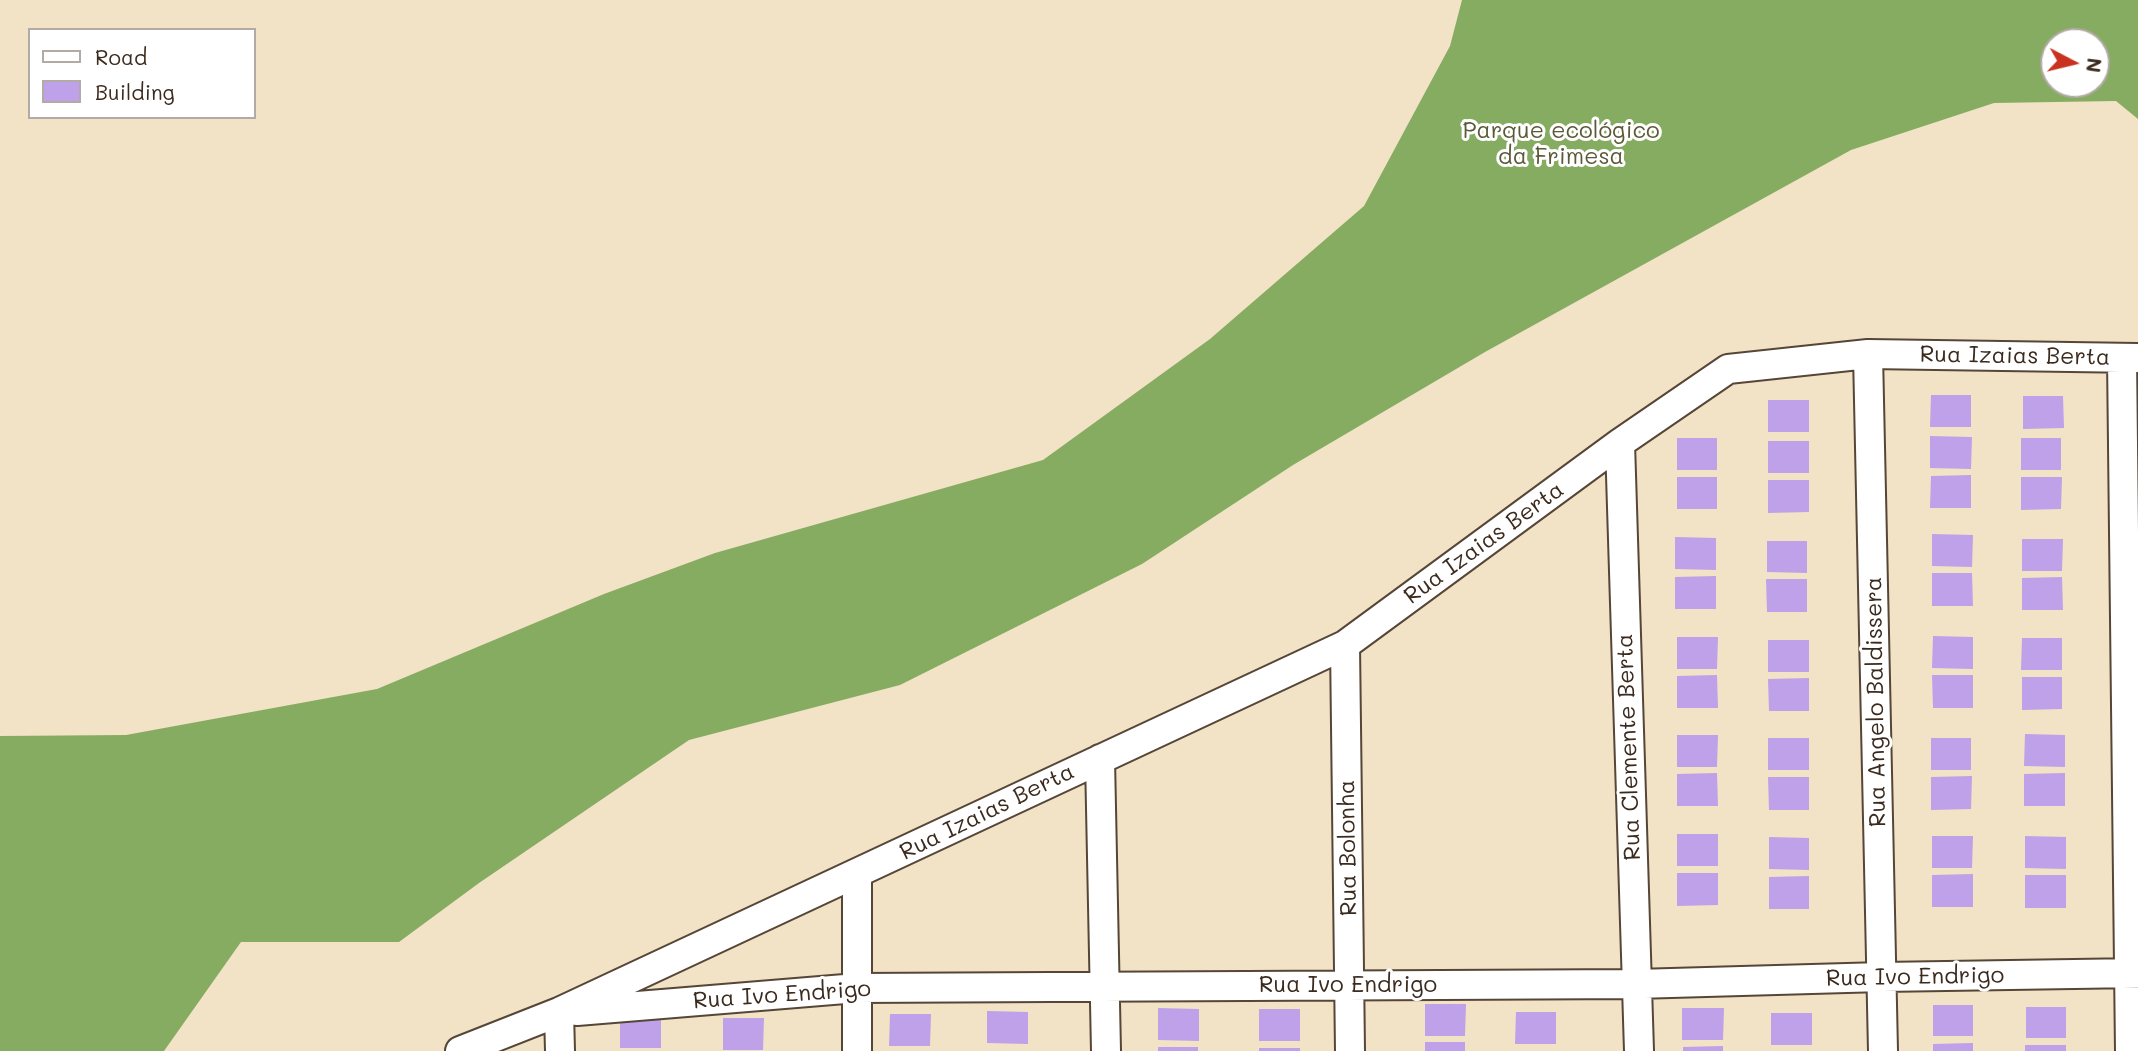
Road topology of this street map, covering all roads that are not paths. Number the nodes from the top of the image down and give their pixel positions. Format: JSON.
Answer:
{"nodes":[{"id":1,"x":1868,"y":354,"type":"junction"},
{"id":2,"x":2130,"y":358,"type":"edge"},
{"id":3,"x":1620,"y":443,"type":"junction"},
{"id":4,"x":1345,"y":646,"type":"junction"},
{"id":5,"x":1100,"y":759,"type":"junction"},
{"id":6,"x":857,"y":874,"type":"junction"},
{"id":7,"x":2133,"y":974,"type":"edge"},
{"id":8,"x":1882,"y":977,"type":"junction"},
{"id":9,"x":1636,"y":984,"type":"junction"},
{"id":10,"x":1349,"y":985,"type":"junction"},
{"id":11,"x":1105,"y":986,"type":"junction"},
{"id":12,"x":857,"y":988,"type":"junction"},
{"id":13,"x":559,"y":1012,"type":"junction"},
{"id":14,"x":460,"y":1051,"type":"edge"},
{"id":15,"x":560,"y":1051,"type":"edge"},
{"id":16,"x":857,"y":1051,"type":"edge"},
{"id":17,"x":1107,"y":1051,"type":"edge"},
{"id":18,"x":1350,"y":1051,"type":"edge"},
{"id":19,"x":1639,"y":1051,"type":"edge"},
{"id":20,"x":1883,"y":1051,"type":"edge"},
{"id":21,"x":2130,"y":1051,"type":"edge"}],
"edges":[{"from":1,"to":2,"type":"street","name":"Rua Izaias Berta"},
{"from":1,"to":3,"type":"street","name":"Rua Izaias Berta"},
{"from":1,"to":8,"type":"street","name":"Rua Angelo Baldissera"},
{"from":2,"to":7,"type":"street"},
{"from":3,"to":4,"type":"street","name":"Rua Izaias Berta"},
{"from":3,"to":9,"type":"street","name":"Rua Clemente Berta"},
{"from":4,"to":5,"type":"street","name":"Rua Izaias Berta"},
{"from":4,"to":10,"type":"street","name":"Rua Bolonha"},
{"from":5,"to":6,"type":"street","name":"Rua Izaias Berta"},
{"from":5,"to":11,"type":"street"},
{"from":6,"to":12,"type":"street"},
{"from":6,"to":13,"type":"street","name":"Rua Izaias Berta"},
{"from":7,"to":8,"type":"street","name":"Rua Ivo Endrigo"},
{"from":7,"to":21,"type":"street"},
{"from":8,"to":9,"type":"street","name":"Rua Ivo Endrigo"},
{"from":8,"to":20,"type":"street","name":"Rua Angelo Baldissera"},
{"from":9,"to":10,"type":"street","name":"Rua Ivo Endrigo"},
{"from":9,"to":19,"type":"street","name":"Rua Clemente Berta"},
{"from":10,"to":11,"type":"street","name":"Rua Ivo Endrigo"},
{"from":10,"to":18,"type":"street","name":"Rua Bolonha"},
{"from":11,"to":12,"type":"street","name":"Rua Ivo Endrigo"},
{"from":11,"to":17,"type":"street"},
{"from":12,"to":13,"type":"street","name":"Rua Ivo Endrigo"},
{"from":12,"to":16,"type":"street"},
{"from":13,"to":14,"type":"street"},
{"from":13,"to":15,"type":"street"}]}
